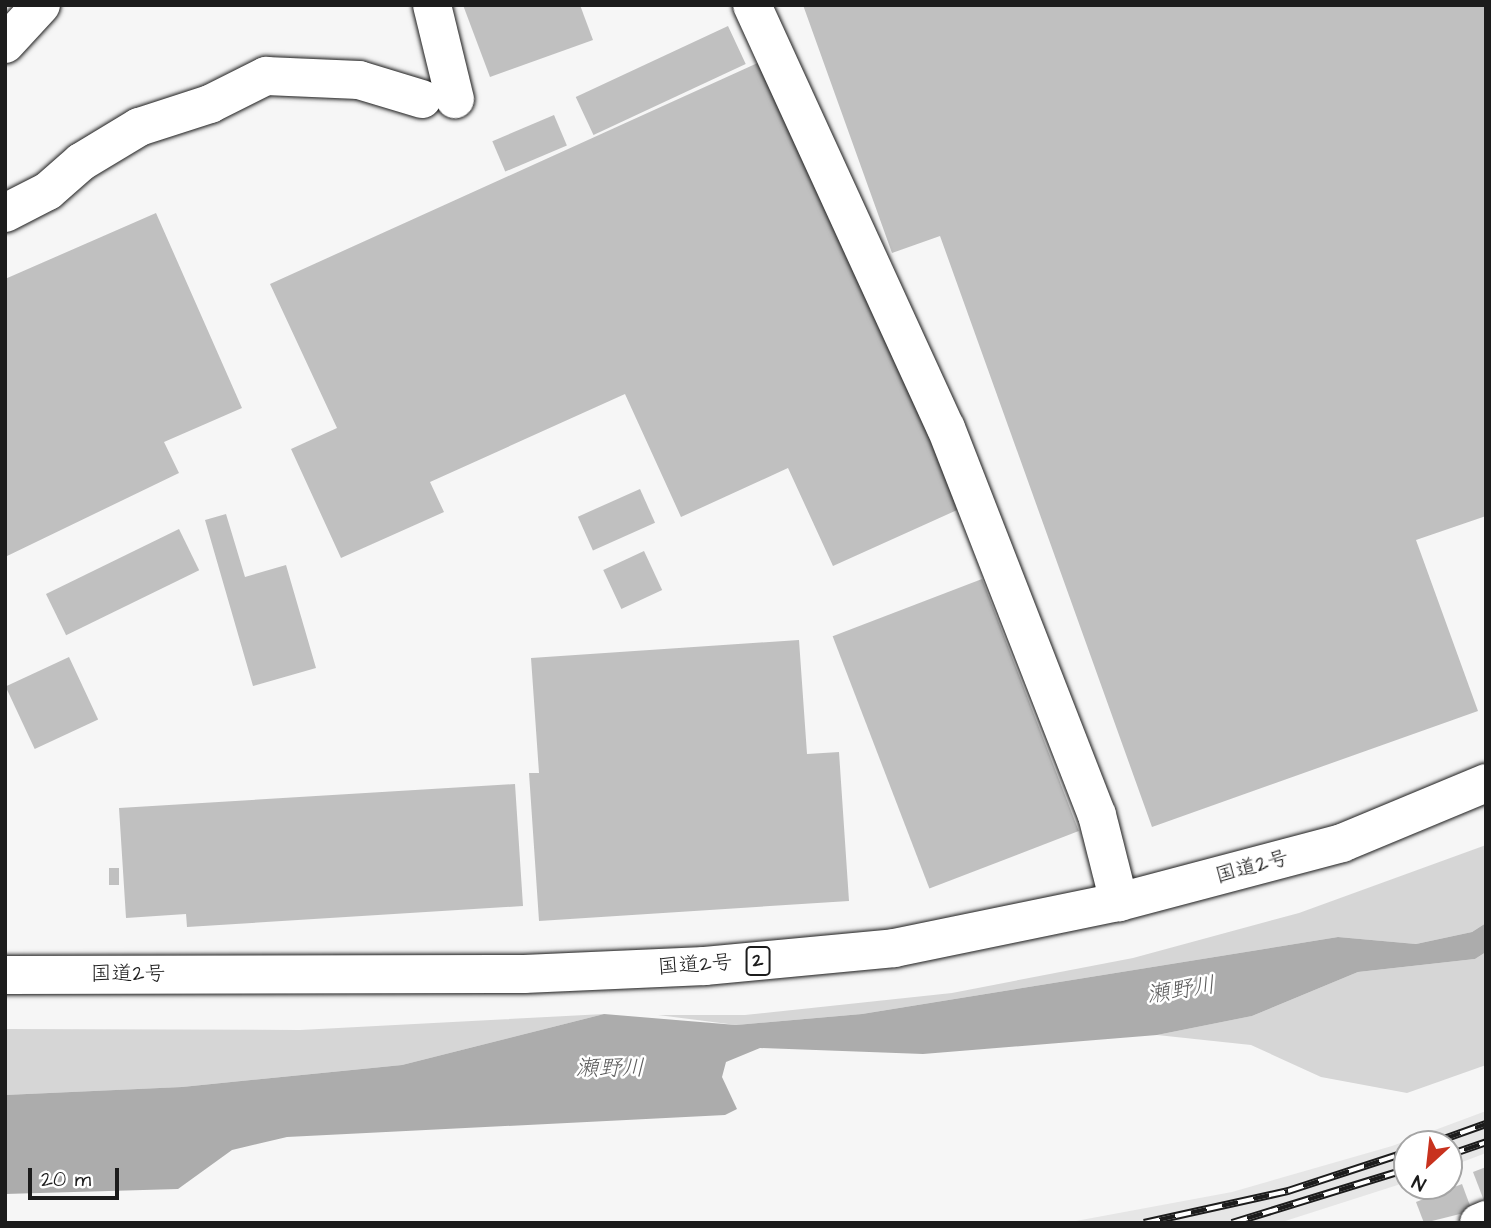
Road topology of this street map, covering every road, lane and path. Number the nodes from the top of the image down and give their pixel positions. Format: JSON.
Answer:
{"nodes":[{"id":1,"x":41,"y":5,"type":"edge"},
{"id":2,"x":432,"y":5,"type":"edge"},
{"id":3,"x":752,"y":5,"type":"edge"},
{"id":4,"x":5,"y":44,"type":"edge"},
{"id":5,"x":5,"y":213,"type":"edge"},
{"id":6,"x":1486,"y":783,"type":"edge"},
{"id":7,"x":1119,"y":902,"type":"junction"},
{"id":8,"x":5,"y":975,"type":"edge"},
{"id":9,"x":1486,"y":1220,"type":"edge"},
{"id":10,"x":1479,"y":1223,"type":"edge"}],
"edges":[{"from":1,"to":4,"type":"main road"},
{"from":2,"to":5,"type":"main road"},
{"from":3,"to":7,"type":"main road"},
{"from":6,"to":7,"type":"main road","name":"国道2号","number":"2"},
{"from":7,"to":8,"type":"main road","name":"国道2号","number":"2"},
{"from":9,"to":10,"type":"main road"}]}
